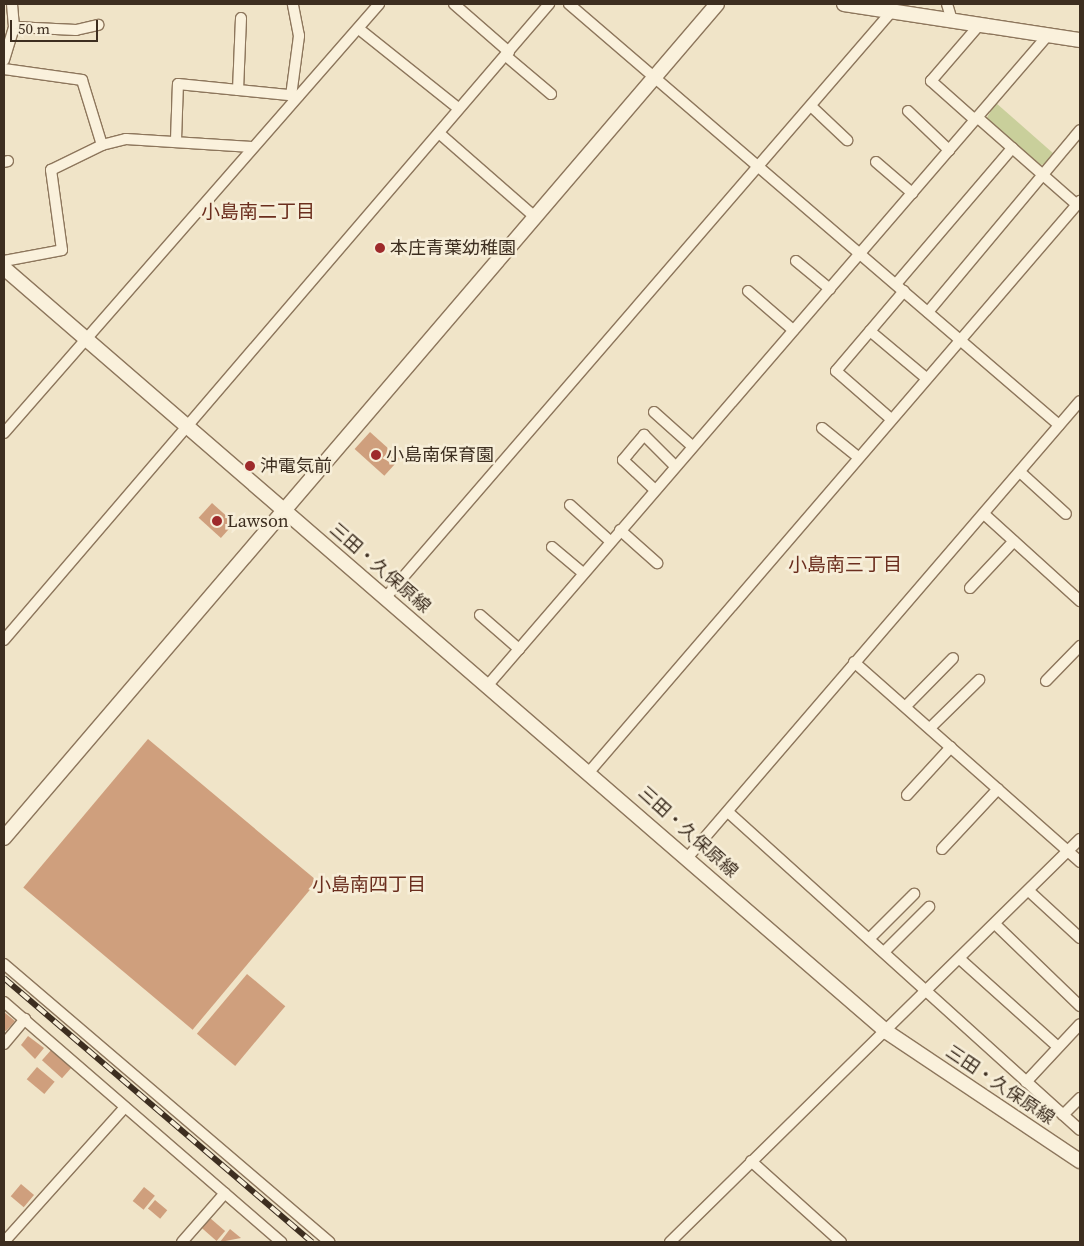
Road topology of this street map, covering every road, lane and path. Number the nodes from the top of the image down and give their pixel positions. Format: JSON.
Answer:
{"nodes":[{"id":1,"x":12,"y":4,"type":"edge"},
{"id":2,"x":293,"y":4,"type":"edge"},
{"id":3,"x":379,"y":4,"type":"edge"},
{"id":4,"x":454,"y":4,"type":"edge"},
{"id":5,"x":549,"y":4,"type":"edge"},
{"id":6,"x":569,"y":4,"type":"edge"},
{"id":7,"x":717,"y":4,"type":"edge"},
{"id":8,"x":844,"y":4,"type":"edge"},
{"id":9,"x":947,"y":4,"type":"edge"},
{"id":10,"x":892,"y":11,"type":"junction"},
{"id":11,"x":240,"y":18,"type":"dead end"},
{"id":12,"x":952,"y":20,"type":"junction"},
{"id":13,"x":980,"y":24,"type":"junction"},
{"id":14,"x":98,"y":25,"type":"dead end"},
{"id":15,"x":14,"y":27,"type":"junction"},
{"id":16,"x":359,"y":29,"type":"junction"},
{"id":17,"x":1048,"y":35,"type":"junction"},
{"id":18,"x":1080,"y":40,"type":"edge"},
{"id":19,"x":508,"y":54,"type":"junction"},
{"id":20,"x":4,"y":60,"type":"edge"},
{"id":21,"x":4,"y":69,"type":"edge"},
{"id":22,"x":657,"y":76,"type":"junction"},
{"id":23,"x":238,"y":90,"type":"junction"},
{"id":24,"x":550,"y":94,"type":"dead end"},
{"id":25,"x":294,"y":96,"type":"junction"},
{"id":26,"x":811,"y":106,"type":"junction"},
{"id":27,"x":458,"y":108,"type":"junction"},
{"id":28,"x":908,"y":111,"type":"dead end"},
{"id":29,"x":976,"y":119,"type":"junction"},
{"id":30,"x":1080,"y":130,"type":"edge"},
{"id":31,"x":438,"y":133,"type":"junction"},
{"id":32,"x":176,"y":140,"type":"junction"},
{"id":33,"x":847,"y":140,"type":"dead end"},
{"id":34,"x":102,"y":145,"type":"junction"},
{"id":35,"x":252,"y":147,"type":"junction"},
{"id":36,"x":1012,"y":148,"type":"junction"},
{"id":37,"x":949,"y":150,"type":"junction"},
{"id":38,"x":876,"y":162,"type":"dead end"},
{"id":39,"x":759,"y":166,"type":"junction"},
{"id":40,"x":1044,"y":175,"type":"junction"},
{"id":41,"x":912,"y":193,"type":"junction"},
{"id":42,"x":1079,"y":203,"type":"edge"},
{"id":43,"x":536,"y":218,"type":"junction"},
{"id":44,"x":861,"y":252,"type":"junction"},
{"id":45,"x":4,"y":261,"type":"edge"},
{"id":46,"x":796,"y":261,"type":"dead end"},
{"id":47,"x":4,"y":268,"type":"edge"},
{"id":48,"x":900,"y":287,"type":"junction"},
{"id":49,"x":830,"y":289,"type":"junction"},
{"id":50,"x":748,"y":290,"type":"dead end"},
{"id":51,"x":928,"y":312,"type":"junction"},
{"id":52,"x":793,"y":330,"type":"junction"},
{"id":53,"x":870,"y":331,"type":"junction"},
{"id":54,"x":87,"y":338,"type":"junction"},
{"id":55,"x":959,"y":339,"type":"junction"},
{"id":56,"x":926,"y":378,"type":"junction"},
{"id":57,"x":1080,"y":400,"type":"edge"},
{"id":58,"x":654,"y":412,"type":"dead end"},
{"id":59,"x":891,"y":419,"type":"junction"},
{"id":60,"x":186,"y":425,"type":"junction"},
{"id":61,"x":1059,"y":425,"type":"junction"},
{"id":62,"x":822,"y":428,"type":"dead end"},
{"id":63,"x":4,"y":432,"type":"edge"},
{"id":64,"x":692,"y":446,"type":"junction"},
{"id":65,"x":858,"y":458,"type":"junction"},
{"id":66,"x":675,"y":466,"type":"junction"},
{"id":67,"x":1020,"y":472,"type":"junction"},
{"id":68,"x":655,"y":490,"type":"junction"},
{"id":69,"x":570,"y":505,"type":"dead end"},
{"id":70,"x":286,"y":511,"type":"junction"},
{"id":71,"x":984,"y":514,"type":"junction"},
{"id":72,"x":1066,"y":514,"type":"dead end"},
{"id":73,"x":620,"y":530,"type":"junction"},
{"id":74,"x":610,"y":541,"type":"junction"},
{"id":75,"x":1014,"y":541,"type":"junction"},
{"id":76,"x":552,"y":547,"type":"dead end"},
{"id":77,"x":657,"y":563,"type":"dead end"},
{"id":78,"x":583,"y":573,"type":"junction"},
{"id":79,"x":970,"y":588,"type":"dead end"},
{"id":80,"x":386,"y":597,"type":"junction"},
{"id":81,"x":1080,"y":601,"type":"edge"},
{"id":82,"x":480,"y":614,"type":"dead end"},
{"id":83,"x":4,"y":640,"type":"edge"},
{"id":84,"x":1080,"y":646,"type":"edge"},
{"id":85,"x":518,"y":649,"type":"junction"},
{"id":86,"x":954,"y":658,"type":"dead end"},
{"id":87,"x":854,"y":662,"type":"junction"},
{"id":88,"x":979,"y":680,"type":"dead end"},
{"id":89,"x":1046,"y":681,"type":"dead end"},
{"id":90,"x":488,"y":685,"type":"junction"},
{"id":91,"x":906,"y":706,"type":"junction"},
{"id":92,"x":930,"y":728,"type":"junction"},
{"id":93,"x":951,"y":747,"type":"junction"},
{"id":94,"x":590,"y":770,"type":"junction"},
{"id":95,"x":998,"y":789,"type":"junction"},
{"id":96,"x":907,"y":795,"type":"dead end"},
{"id":97,"x":728,"y":812,"type":"junction"},
{"id":98,"x":4,"y":838,"type":"edge"},
{"id":99,"x":1080,"y":839,"type":"edge"},
{"id":100,"x":942,"y":849,"type":"dead end"},
{"id":101,"x":1068,"y":851,"type":"junction"},
{"id":102,"x":688,"y":857,"type":"junction"},
{"id":103,"x":1080,"y":862,"type":"edge"},
{"id":104,"x":1030,"y":892,"type":"junction"},
{"id":105,"x":914,"y":894,"type":"dead end"},
{"id":106,"x":929,"y":907,"type":"dead end"},
{"id":107,"x":996,"y":925,"type":"junction"},
{"id":108,"x":1080,"y":938,"type":"edge"},
{"id":109,"x":869,"y":939,"type":"junction"},
{"id":110,"x":884,"y":952,"type":"junction"},
{"id":111,"x":961,"y":960,"type":"junction"},
{"id":112,"x":4,"y":964,"type":"edge"},
{"id":113,"x":928,"y":992,"type":"junction"},
{"id":114,"x":4,"y":1002,"type":"edge"},
{"id":115,"x":1080,"y":1006,"type":"edge"},
{"id":116,"x":25,"y":1019,"type":"junction"},
{"id":117,"x":1080,"y":1024,"type":"edge"},
{"id":118,"x":888,"y":1032,"type":"junction"},
{"id":119,"x":4,"y":1044,"type":"edge"},
{"id":120,"x":1058,"y":1047,"type":"junction"},
{"id":121,"x":1026,"y":1082,"type":"junction"},
{"id":122,"x":1080,"y":1098,"type":"edge"},
{"id":123,"x":124,"y":1107,"type":"junction"},
{"id":124,"x":1064,"y":1116,"type":"junction"},
{"id":125,"x":1080,"y":1130,"type":"edge"},
{"id":126,"x":1080,"y":1160,"type":"edge"},
{"id":127,"x":751,"y":1161,"type":"junction"},
{"id":128,"x":225,"y":1193,"type":"junction"},
{"id":129,"x":4,"y":1242,"type":"edge"},
{"id":130,"x":182,"y":1242,"type":"edge"},
{"id":131,"x":281,"y":1242,"type":"edge"},
{"id":132,"x":330,"y":1242,"type":"edge"},
{"id":133,"x":670,"y":1242,"type":"edge"},
{"id":134,"x":841,"y":1242,"type":"edge"}],
"edges":[{"from":1,"to":15,"type":"street"},
{"from":2,"to":25,"type":"street"},
{"from":3,"to":16,"type":"street"},
{"from":4,"to":19,"type":"street"},
{"from":5,"to":19,"type":"street"},
{"from":6,"to":22,"type":"street"},
{"from":7,"to":22,"type":"street"},
{"from":8,"to":10,"type":"street"},
{"from":9,"to":12,"type":"street"},
{"from":10,"to":12,"type":"street"},
{"from":10,"to":26,"type":"street"},
{"from":11,"to":23,"type":"street"},
{"from":12,"to":13,"type":"street"},
{"from":13,"to":17,"type":"street"},
{"from":13,"to":29,"type":"street"},
{"from":14,"to":15,"type":"street"},
{"from":15,"to":20,"type":"street"},
{"from":16,"to":25,"type":"street"},
{"from":16,"to":27,"type":"street"},
{"from":17,"to":18,"type":"street"},
{"from":17,"to":29,"type":"street"},
{"from":19,"to":24,"type":"street"},
{"from":19,"to":27,"type":"street"},
{"from":21,"to":34,"type":"street"},
{"from":22,"to":39,"type":"street"},
{"from":22,"to":43,"type":"street"},
{"from":23,"to":25,"type":"street"},
{"from":23,"to":32,"type":"street"},
{"from":25,"to":35,"type":"street"},
{"from":26,"to":33,"type":"street"},
{"from":26,"to":39,"type":"street"},
{"from":27,"to":31,"type":"street"},
{"from":28,"to":37,"type":"street"},
{"from":29,"to":36,"type":"street"},
{"from":29,"to":37,"type":"street"},
{"from":30,"to":40,"type":"street"},
{"from":31,"to":43,"type":"street"},
{"from":31,"to":60,"type":"street"},
{"from":32,"to":34,"type":"street"},
{"from":32,"to":35,"type":"street"},
{"from":34,"to":45,"type":"street"},
{"from":35,"to":54,"type":"street"},
{"from":36,"to":40,"type":"street"},
{"from":36,"to":48,"type":"street"},
{"from":37,"to":41,"type":"street"},
{"from":38,"to":41,"type":"street"},
{"from":39,"to":44,"type":"street"},
{"from":39,"to":80,"type":"street"},
{"from":40,"to":42,"type":"street"},
{"from":40,"to":51,"type":"street"},
{"from":41,"to":44,"type":"street"},
{"from":42,"to":55,"type":"street"},
{"from":43,"to":70,"type":"street"},
{"from":44,"to":48,"type":"street"},
{"from":44,"to":49,"type":"street"},
{"from":46,"to":49,"type":"street"},
{"from":47,"to":54,"type":"street","name":"三田・久保原線"},
{"from":48,"to":51,"type":"street"},
{"from":48,"to":53,"type":"street"},
{"from":49,"to":52,"type":"street"},
{"from":50,"to":52,"type":"street"},
{"from":51,"to":55,"type":"street"},
{"from":52,"to":64,"type":"street"},
{"from":53,"to":56,"type":"street"},
{"from":53,"to":59,"type":"street"},
{"from":54,"to":60,"type":"street","name":"三田・久保原線"},
{"from":54,"to":63,"type":"street"},
{"from":55,"to":56,"type":"street"},
{"from":55,"to":61,"type":"street"},
{"from":56,"to":59,"type":"street"},
{"from":57,"to":61,"type":"street"},
{"from":58,"to":64,"type":"street"},
{"from":59,"to":65,"type":"street"},
{"from":60,"to":70,"type":"street","name":"三田・久保原線"},
{"from":60,"to":83,"type":"street"},
{"from":61,"to":67,"type":"street"},
{"from":62,"to":65,"type":"street"},
{"from":64,"to":66,"type":"street"},
{"from":65,"to":94,"type":"street"},
{"from":66,"to":68,"type":"street"},
{"from":66,"to":68,"type":"street"},
{"from":67,"to":71,"type":"street"},
{"from":67,"to":72,"type":"street"},
{"from":68,"to":73,"type":"street"},
{"from":69,"to":74,"type":"street"},
{"from":70,"to":80,"type":"street","name":"三田・久保原線"},
{"from":70,"to":98,"type":"street"},
{"from":71,"to":75,"type":"street"},
{"from":71,"to":87,"type":"street"},
{"from":73,"to":74,"type":"street"},
{"from":73,"to":77,"type":"street"},
{"from":74,"to":78,"type":"street"},
{"from":75,"to":79,"type":"street"},
{"from":75,"to":81,"type":"street"},
{"from":76,"to":78,"type":"street"},
{"from":78,"to":85,"type":"street"},
{"from":80,"to":90,"type":"street","name":"三田・久保原線"},
{"from":82,"to":85,"type":"street"},
{"from":84,"to":89,"type":"street"},
{"from":85,"to":90,"type":"street"},
{"from":86,"to":91,"type":"street"},
{"from":87,"to":91,"type":"street"},
{"from":87,"to":97,"type":"street"},
{"from":88,"to":92,"type":"street"},
{"from":90,"to":94,"type":"street","name":"三田・久保原線"},
{"from":91,"to":92,"type":"street"},
{"from":92,"to":93,"type":"street"},
{"from":93,"to":95,"type":"street"},
{"from":93,"to":96,"type":"street"},
{"from":94,"to":102,"type":"street","name":"三田・久保原線"},
{"from":95,"to":100,"type":"street"},
{"from":95,"to":101,"type":"street"},
{"from":97,"to":102,"type":"street"},
{"from":97,"to":109,"type":"street"},
{"from":99,"to":101,"type":"street"},
{"from":101,"to":103,"type":"street"},
{"from":101,"to":104,"type":"street"},
{"from":102,"to":118,"type":"street","name":"三田・久保原線"},
{"from":104,"to":107,"type":"street"},
{"from":104,"to":108,"type":"street"},
{"from":105,"to":109,"type":"street"},
{"from":106,"to":110,"type":"street"},
{"from":107,"to":111,"type":"street"},
{"from":107,"to":115,"type":"street"},
{"from":109,"to":110,"type":"street"},
{"from":110,"to":113,"type":"street"},
{"from":111,"to":113,"type":"street"},
{"from":111,"to":120,"type":"street"},
{"from":112,"to":132,"type":"street"},
{"from":113,"to":118,"type":"street"},
{"from":113,"to":121,"type":"street"},
{"from":114,"to":116,"type":"street"},
{"from":116,"to":119,"type":"street"},
{"from":116,"to":123,"type":"street"},
{"from":117,"to":120,"type":"street"},
{"from":118,"to":126,"type":"street","name":"三田・久保原線"},
{"from":118,"to":127,"type":"street"},
{"from":120,"to":121,"type":"street"},
{"from":121,"to":124,"type":"street"},
{"from":122,"to":124,"type":"street"},
{"from":123,"to":128,"type":"street"},
{"from":123,"to":129,"type":"street"},
{"from":124,"to":125,"type":"street"},
{"from":127,"to":133,"type":"street"},
{"from":127,"to":134,"type":"street"},
{"from":128,"to":130,"type":"street"},
{"from":128,"to":131,"type":"street"}]}
